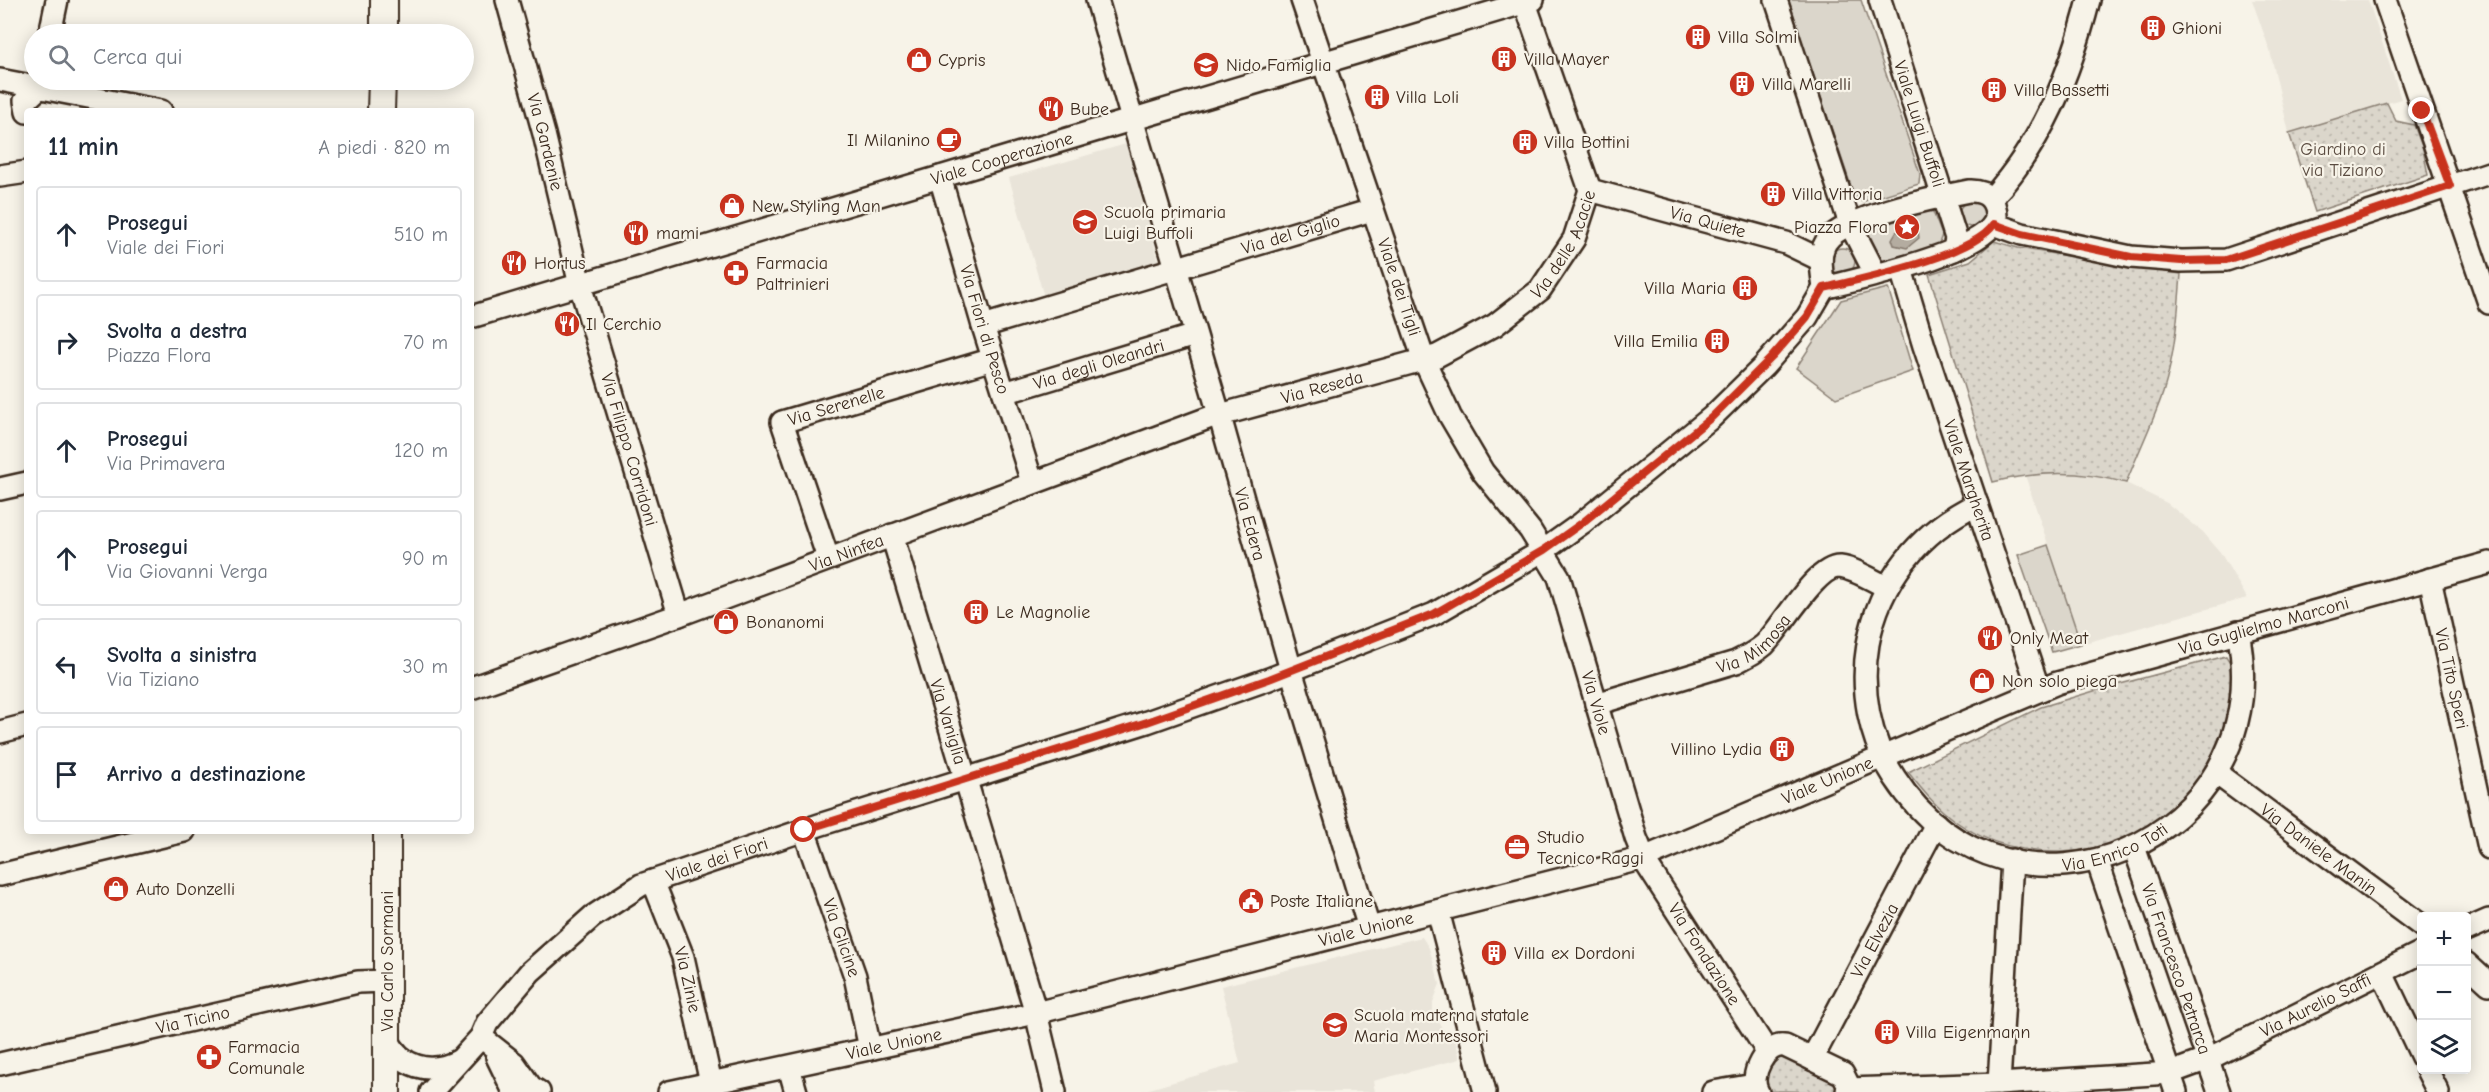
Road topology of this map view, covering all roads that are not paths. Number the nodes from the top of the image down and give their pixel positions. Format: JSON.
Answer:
{"nodes":[{"id":1,"x":57,"y":0,"type":"edge"},
{"id":2,"x":384,"y":0,"type":"edge"},
{"id":3,"x":507,"y":0,"type":"edge"},
{"id":4,"x":1097,"y":0,"type":"edge"},
{"id":5,"x":1302,"y":0,"type":"edge"},
{"id":6,"x":1776,"y":0,"type":"edge"},
{"id":7,"x":1880,"y":0,"type":"edge"},
{"id":8,"x":2089,"y":0,"type":"edge"},
{"id":9,"x":2385,"y":0,"type":"edge"},
{"id":10,"x":1527,"y":1,"type":"edge"},
{"id":11,"x":52,"y":24,"type":"edge"},
{"id":12,"x":384,"y":24,"type":"edge"},
{"id":13,"x":1323,"y":63,"type":"junction"},
{"id":14,"x":0,"y":80,"type":"edge"},
{"id":15,"x":24,"y":82,"type":"edge"},
{"id":16,"x":34,"y":90,"type":"edge"},
{"id":17,"x":70,"y":90,"type":"edge"},
{"id":18,"x":382,"y":90,"type":"edge"},
{"id":19,"x":26,"y":108,"type":"edge"},
{"id":20,"x":148,"y":108,"type":"edge"},
{"id":21,"x":381,"y":108,"type":"edge"},
{"id":22,"x":1132,"y":121,"type":"junction"},
{"id":23,"x":24,"y":172,"type":"edge"},
{"id":24,"x":2489,"y":173,"type":"edge"},
{"id":25,"x":0,"y":176,"type":"edge"},
{"id":26,"x":940,"y":177,"type":"junction"},
{"id":27,"x":2450,"y":186,"type":"junction"},
{"id":28,"x":1590,"y":189,"type":"junction"},
{"id":29,"x":1942,"y":196,"type":"junction"},
{"id":30,"x":1991,"y":199,"type":"junction"},
{"id":31,"x":1372,"y":210,"type":"junction"},
{"id":32,"x":1850,"y":224,"type":"junction"},
{"id":33,"x":1989,"y":229,"type":"junction"},
{"id":34,"x":1954,"y":250,"type":"junction"},
{"id":35,"x":1821,"y":260,"type":"junction"},
{"id":36,"x":1901,"y":269,"type":"junction"},
{"id":37,"x":1176,"y":270,"type":"junction"},
{"id":38,"x":1875,"y":275,"type":"junction"},
{"id":39,"x":580,"y":285,"type":"junction"},
{"id":40,"x":1824,"y":288,"type":"junction"},
{"id":41,"x":2489,"y":303,"type":"edge"},
{"id":42,"x":474,"y":316,"type":"edge"},
{"id":43,"x":983,"y":326,"type":"junction"},
{"id":44,"x":1195,"y":335,"type":"junction"},
{"id":45,"x":993,"y":359,"type":"junction"},
{"id":46,"x":1424,"y":360,"type":"junction"},
{"id":47,"x":1004,"y":393,"type":"junction"},
{"id":48,"x":1219,"y":414,"type":"junction"},
{"id":49,"x":1032,"y":482,"type":"junction"},
{"id":50,"x":24,"y":484,"type":"edge"},
{"id":51,"x":0,"y":489,"type":"edge"},
{"id":52,"x":1977,"y":504,"type":"junction"},
{"id":53,"x":892,"y":535,"type":"junction"},
{"id":54,"x":1544,"y":550,"type":"junction"},
{"id":55,"x":828,"y":558,"type":"junction"},
{"id":56,"x":2489,"y":563,"type":"edge"},
{"id":57,"x":2430,"y":579,"type":"junction"},
{"id":58,"x":1887,"y":587,"type":"junction"},
{"id":59,"x":679,"y":615,"type":"junction"},
{"id":60,"x":2238,"y":632,"type":"junction"},
{"id":61,"x":1291,"y":670,"type":"junction"},
{"id":62,"x":474,"y":687,"type":"edge"},
{"id":63,"x":2039,"y":690,"type":"junction"},
{"id":64,"x":1596,"y":704,"type":"junction"},
{"id":65,"x":24,"y":726,"type":"edge"},
{"id":66,"x":0,"y":732,"type":"edge"},
{"id":67,"x":1884,"y":758,"type":"junction"},
{"id":68,"x":2216,"y":773,"type":"junction"},
{"id":69,"x":965,"y":779,"type":"junction"},
{"id":70,"x":1936,"y":824,"type":"junction"},
{"id":71,"x":804,"y":830,"type":"junction"},
{"id":72,"x":171,"y":834,"type":"edge"},
{"id":73,"x":387,"y":834,"type":"edge"},
{"id":74,"x":2134,"y":847,"type":"junction"},
{"id":75,"x":2489,"y":848,"type":"edge"},
{"id":76,"x":1644,"y":858,"type":"junction"},
{"id":77,"x":2012,"y":860,"type":"junction"},
{"id":78,"x":2097,"y":860,"type":"junction"},
{"id":79,"x":0,"y":875,"type":"edge"},
{"id":80,"x":653,"y":881,"type":"junction"},
{"id":81,"x":1438,"y":910,"type":"junction"},
{"id":82,"x":2489,"y":920,"type":"edge"},
{"id":83,"x":2417,"y":923,"type":"edge"},
{"id":84,"x":1369,"y":928,"type":"junction"},
{"id":85,"x":2471,"y":928,"type":"edge"},
{"id":86,"x":2417,"y":954,"type":"edge"},
{"id":87,"x":2469,"y":966,"type":"edge"},
{"id":88,"x":2382,"y":973,"type":"junction"},
{"id":89,"x":387,"y":981,"type":"junction"},
{"id":90,"x":2489,"y":984,"type":"edge"},
{"id":91,"x":1036,"y":1013,"type":"junction"},
{"id":92,"x":387,"y":1038,"type":"junction"},
{"id":93,"x":487,"y":1042,"type":"junction"},
{"id":94,"x":2417,"y":1048,"type":"edge"},
{"id":95,"x":870,"y":1049,"type":"junction"},
{"id":96,"x":1767,"y":1051,"type":"junction"},
{"id":97,"x":1812,"y":1059,"type":"junction"},
{"id":98,"x":2208,"y":1059,"type":"junction"},
{"id":99,"x":458,"y":1061,"type":"junction"},
{"id":100,"x":0,"y":1064,"type":"edge"},
{"id":101,"x":789,"y":1066,"type":"junction"},
{"id":102,"x":2429,"y":1074,"type":"edge"},
{"id":103,"x":2173,"y":1082,"type":"edge"},
{"id":104,"x":711,"y":1083,"type":"junction"},
{"id":105,"x":1999,"y":1084,"type":"junction"},
{"id":106,"x":1756,"y":1088,"type":"edge"},
{"id":107,"x":1847,"y":1090,"type":"edge"},
{"id":108,"x":387,"y":1092,"type":"edge"},
{"id":109,"x":431,"y":1092,"type":"edge"},
{"id":110,"x":514,"y":1092,"type":"edge"},
{"id":111,"x":539,"y":1092,"type":"edge"},
{"id":112,"x":669,"y":1092,"type":"edge"},
{"id":113,"x":796,"y":1092,"type":"edge"},
{"id":114,"x":1055,"y":1092,"type":"edge"},
{"id":115,"x":1485,"y":1092,"type":"edge"},
{"id":116,"x":1713,"y":1092,"type":"edge"},
{"id":117,"x":2219,"y":1092,"type":"edge"},
{"id":118,"x":2438,"y":1092,"type":"edge"}],
"edges":[{"from":1,"to":11,"type":"street"},
{"from":2,"to":12,"type":"main road"},
{"from":3,"to":39,"type":"street","name":"Via Gardenie"},
{"from":4,"to":22,"type":"street","name":"Via Edera"},
{"from":5,"to":13,"type":"street","name":"Viale dei Tigli"},
{"from":6,"to":32,"type":"street"},
{"from":7,"to":29,"type":"street","name":"Viale Luigi Buffoli"},
{"from":8,"to":30,"type":"street"},
{"from":9,"to":27,"type":"street"},
{"from":10,"to":13,"type":"street","name":"Viale Cooperazione"},
{"from":10,"to":28,"type":"street","name":"Via delle Acacie"},
{"from":13,"to":22,"type":"street","name":"Viale Cooperazione"},
{"from":13,"to":31,"type":"street","name":"Viale dei Tigli"},
{"from":14,"to":15,"type":"street"},
{"from":16,"to":19,"type":"street"},
{"from":17,"to":20,"type":"street"},
{"from":18,"to":21,"type":"main road"},
{"from":22,"to":26,"type":"street","name":"Viale Cooperazione"},
{"from":22,"to":37,"type":"street","name":"Via Edera"},
{"from":23,"to":25,"type":"street"},
{"from":24,"to":27,"type":"street"},
{"from":26,"to":39,"type":"street","name":"Viale Cooperazione"},
{"from":26,"to":43,"type":"street","name":"Via Fiori di Pesco"},
{"from":27,"to":33,"type":"street"},
{"from":27,"to":41,"type":"street"},
{"from":28,"to":35,"type":"street","name":"Via Quiete"},
{"from":28,"to":46,"type":"street","name":"Via delle Acacie"},
{"from":29,"to":30,"type":"street"},
{"from":29,"to":32,"type":"street"},
{"from":29,"to":34,"type":"street","name":"Viale Luigi Buffoli"},
{"from":30,"to":33,"type":"street"},
{"from":31,"to":37,"type":"street","name":"Via del Giglio"},
{"from":31,"to":46,"type":"street","name":"Viale dei Tigli"},
{"from":32,"to":35,"type":"street"},
{"from":32,"to":38,"type":"street"},
{"from":33,"to":34,"type":"street"},
{"from":34,"to":36,"type":"street"},
{"from":35,"to":40,"type":"street"},
{"from":36,"to":38,"type":"street"},
{"from":36,"to":52,"type":"street","name":"Viale Margherita"},
{"from":37,"to":43,"type":"street","name":"Via del Giglio"},
{"from":37,"to":44,"type":"street","name":"Via Edera"},
{"from":38,"to":40,"type":"street"},
{"from":39,"to":42,"type":"street","name":"Viale Cooperazione"},
{"from":39,"to":59,"type":"street","name":"Via Filippo Corridoni"},
{"from":40,"to":54,"type":"street","name":"Viale dei Fiori"},
{"from":43,"to":45,"type":"street","name":"Via Fiori di Pesco"},
{"from":44,"to":47,"type":"street","name":"Via degli Oleandri"},
{"from":44,"to":48,"type":"street","name":"Via Edera"},
{"from":45,"to":47,"type":"street","name":"Via Fiori di Pesco"},
{"from":45,"to":55,"type":"street","name":"Via Serenelle"},
{"from":46,"to":48,"type":"street","name":"Via Reseda"},
{"from":46,"to":54,"type":"street","name":"Viale dei Tigli"},
{"from":47,"to":49,"type":"street","name":"Via Fiori di Pesco"},
{"from":48,"to":49,"type":"street","name":"Via Ninfea"},
{"from":48,"to":61,"type":"street","name":"Via Edera"},
{"from":49,"to":53,"type":"street","name":"Via Ninfea"},
{"from":50,"to":51,"type":"street"},
{"from":52,"to":58,"type":"street","name":"Via Enrico Toti"},
{"from":52,"to":63,"type":"street","name":"Viale Margherita"},
{"from":53,"to":55,"type":"street","name":"Via Ninfea"},
{"from":53,"to":69,"type":"street","name":"Via Vaniglia"},
{"from":54,"to":61,"type":"street","name":"Viale dei Fiori"},
{"from":54,"to":64,"type":"street","name":"Via Viole"},
{"from":55,"to":59,"type":"street","name":"Via Ninfea"},
{"from":56,"to":57,"type":"street","name":"Via Guglielmo Marconi"},
{"from":57,"to":60,"type":"street","name":"Via Guglielmo Marconi"},
{"from":57,"to":75,"type":"street","name":"Via Tito Speri"},
{"from":58,"to":64,"type":"street","name":"Via Mimosa"},
{"from":58,"to":67,"type":"street","name":"Via Enrico Toti"},
{"from":59,"to":62,"type":"street","name":"Via Ninfea"},
{"from":60,"to":63,"type":"street","name":"Via Guglielmo Marconi"},
{"from":60,"to":68,"type":"street","name":"Via Enrico Toti"},
{"from":61,"to":69,"type":"street","name":"Viale dei Fiori"},
{"from":61,"to":84,"type":"street","name":"Via Edera"},
{"from":63,"to":67,"type":"street","name":"Viale Unione"},
{"from":64,"to":76,"type":"street","name":"Via Viole"},
{"from":65,"to":66,"type":"street"},
{"from":67,"to":70,"type":"street","name":"Via Enrico Toti"},
{"from":67,"to":76,"type":"street","name":"Viale Unione"},
{"from":68,"to":74,"type":"street","name":"Via Enrico Toti"},
{"from":68,"to":83,"type":"street","name":"Via Daniele Manin"},
{"from":69,"to":71,"type":"street","name":"Viale dei Fiori"},
{"from":69,"to":91,"type":"street","name":"Via Vaniglia"},
{"from":70,"to":77,"type":"street","name":"Via Enrico Toti"},
{"from":70,"to":97,"type":"street","name":"Via Elvezia"},
{"from":71,"to":80,"type":"street","name":"Viale dei Fiori"},
{"from":71,"to":95,"type":"street","name":"Via Glicine"},
{"from":72,"to":79,"type":"street"},
{"from":73,"to":89,"type":"main road","name":"Via Carlo Sormani"},
{"from":74,"to":78,"type":"street","name":"Via Enrico Toti"},
{"from":74,"to":98,"type":"street","name":"Via Francesco Petrarca"},
{"from":76,"to":81,"type":"street","name":"Viale Unione"},
{"from":76,"to":96,"type":"street","name":"Via Fondazione"},
{"from":77,"to":78,"type":"street","name":"Via Enrico Toti"},
{"from":77,"to":105,"type":"street"},
{"from":78,"to":103,"type":"street"},
{"from":80,"to":93,"type":"street","name":"Viale dei Fiori"},
{"from":80,"to":104,"type":"street","name":"Via Zinie"},
{"from":81,"to":84,"type":"street","name":"Viale Unione"},
{"from":81,"to":115,"type":"street"},
{"from":82,"to":85,"type":"street"},
{"from":84,"to":91,"type":"street","name":"Viale Unione"},
{"from":86,"to":88,"type":"street","name":"Via Aurelio Saffi"},
{"from":87,"to":90,"type":"street"},
{"from":88,"to":94,"type":"street"},
{"from":88,"to":98,"type":"street","name":"Via Aurelio Saffi"},
{"from":89,"to":92,"type":"main road","name":"Via Carlo Sormani"},
{"from":89,"to":100,"type":"street","name":"Via Ticino"},
{"from":91,"to":95,"type":"street","name":"Viale Unione"},
{"from":91,"to":114,"type":"street","name":"Via Vaniglia"},
{"from":92,"to":99,"type":"street"},
{"from":92,"to":108,"type":"main road","name":"Via Carlo Sormani"},
{"from":93,"to":99,"type":"street","name":"Viale dei Fiori"},
{"from":93,"to":110,"type":"street"},
{"from":93,"to":111,"type":"street"},
{"from":95,"to":101,"type":"street","name":"Viale Unione"},
{"from":96,"to":97,"type":"street"},
{"from":96,"to":106,"type":"street"},
{"from":97,"to":107,"type":"street"},
{"from":98,"to":103,"type":"street","name":"Via Aurelio Saffi"},
{"from":98,"to":117,"type":"street","name":"Via Francesco Petrarca"},
{"from":99,"to":109,"type":"street","name":"Viale dei Fiori"},
{"from":101,"to":104,"type":"street","name":"Viale Unione"},
{"from":101,"to":113,"type":"street"},
{"from":102,"to":118,"type":"street"},
{"from":103,"to":105,"type":"street","name":"Via Aurelio Saffi"},
{"from":104,"to":112,"type":"street","name":"Viale Unione"},
{"from":105,"to":107,"type":"street","name":"Via Aurelio Saffi"},
{"from":106,"to":116,"type":"street"}]}
